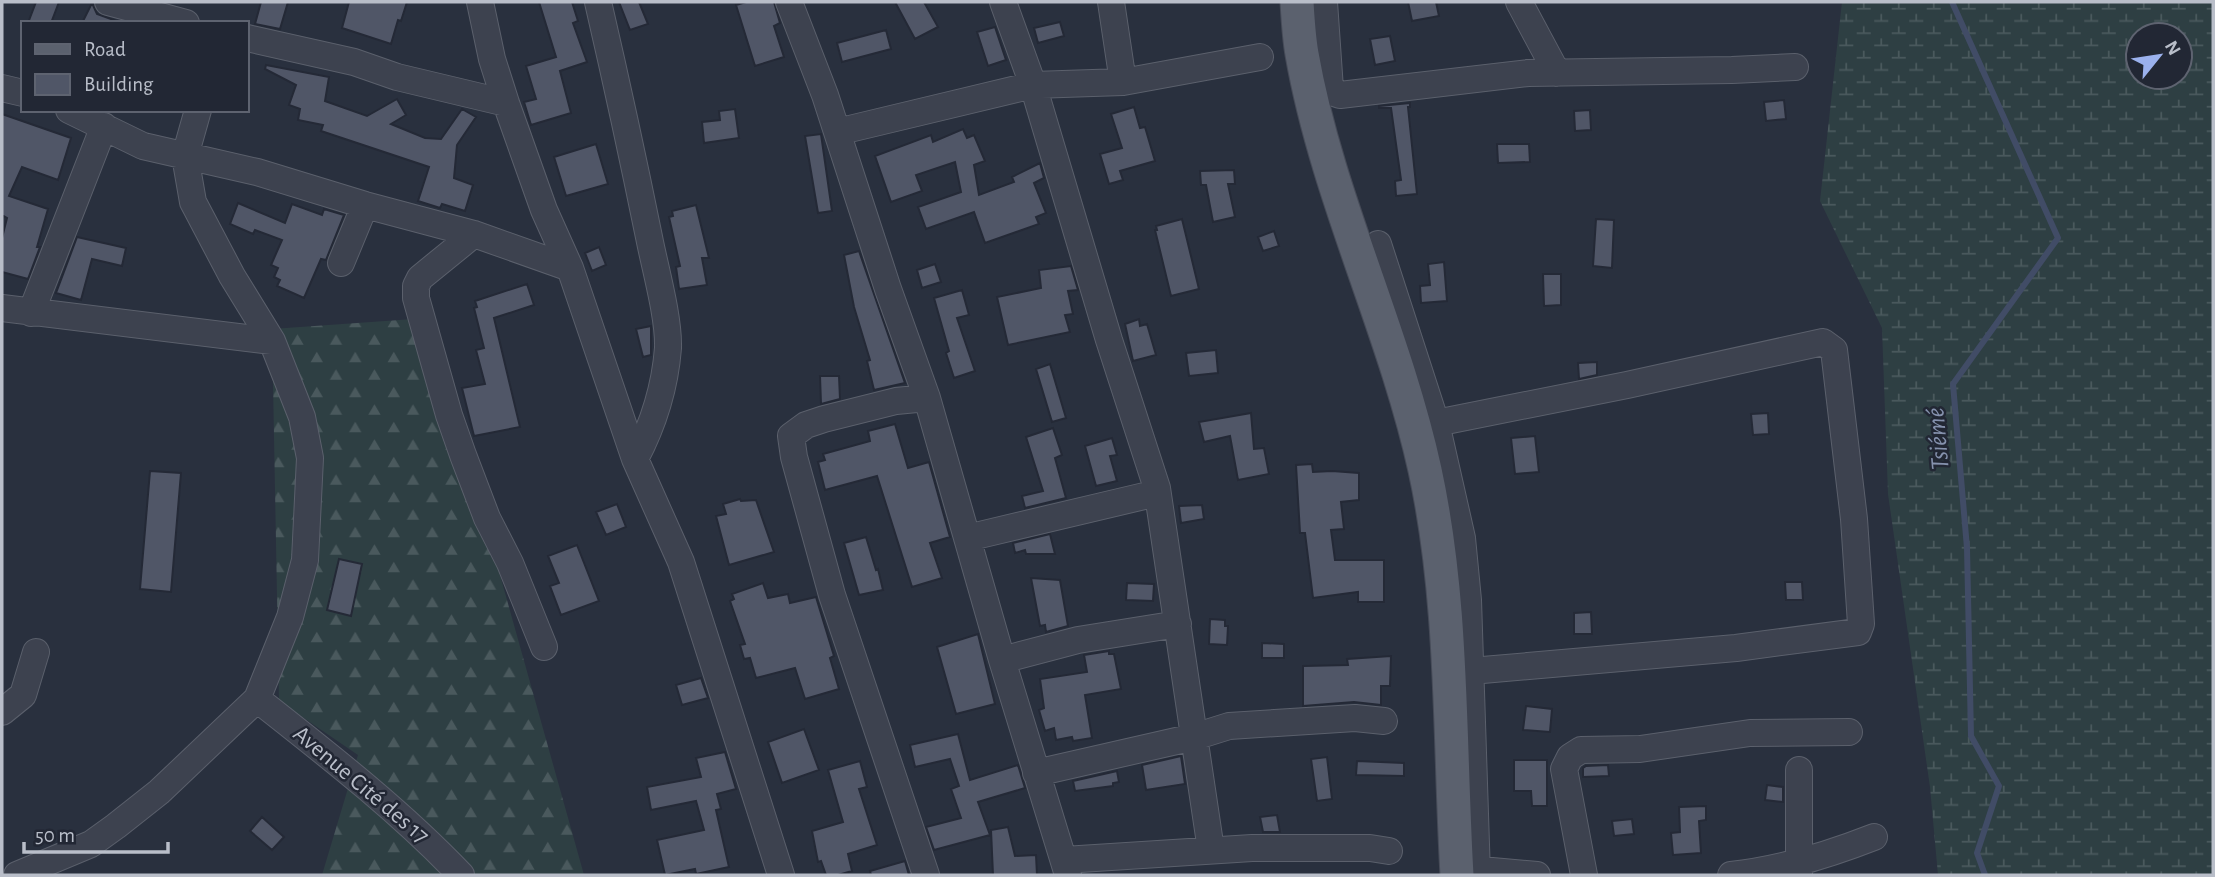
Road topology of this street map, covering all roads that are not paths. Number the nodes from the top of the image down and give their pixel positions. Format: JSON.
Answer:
{"nodes":[{"id":1,"x":108,"y":2,"type":"edge"},
{"id":2,"x":480,"y":2,"type":"edge"},
{"id":3,"x":598,"y":2,"type":"edge"},
{"id":4,"x":789,"y":2,"type":"edge"},
{"id":5,"x":1003,"y":2,"type":"edge"},
{"id":6,"x":1111,"y":2,"type":"edge"},
{"id":7,"x":1297,"y":2,"type":"edge"},
{"id":8,"x":1324,"y":2,"type":"edge"},
{"id":9,"x":1519,"y":2,"type":"edge"},
{"id":10,"x":179,"y":21,"type":"edge"},
{"id":11,"x":248,"y":38,"type":"edge"},
{"id":12,"x":1261,"y":57,"type":"dead end"},
{"id":13,"x":1795,"y":67,"type":"dead end"},
{"id":14,"x":1557,"y":73,"type":"junction"},
{"id":15,"x":1123,"y":82,"type":"junction"},
{"id":16,"x":1033,"y":85,"type":"junction"},
{"id":17,"x":2,"y":88,"type":"edge"},
{"id":18,"x":21,"y":93,"type":"edge"},
{"id":19,"x":506,"y":103,"type":"junction"},
{"id":20,"x":73,"y":112,"type":"edge"},
{"id":21,"x":197,"y":112,"type":"edge"},
{"id":22,"x":104,"y":126,"type":"junction"},
{"id":23,"x":838,"y":132,"type":"junction"},
{"id":24,"x":186,"y":156,"type":"junction"},
{"id":25,"x":365,"y":205,"type":"junction"},
{"id":26,"x":474,"y":234,"type":"junction"},
{"id":27,"x":1378,"y":244,"type":"dead end"},
{"id":28,"x":341,"y":263,"type":"dead end"},
{"id":29,"x":570,"y":268,"type":"junction"},
{"id":30,"x":2,"y":308,"type":"edge"},
{"id":31,"x":31,"y":313,"type":"junction"},
{"id":32,"x":272,"y":341,"type":"junction"},
{"id":33,"x":928,"y":398,"type":"junction"},
{"id":34,"x":1436,"y":423,"type":"junction"},
{"id":35,"x":635,"y":459,"type":"junction"},
{"id":36,"x":1157,"y":493,"type":"junction"},
{"id":37,"x":967,"y":538,"type":"junction"},
{"id":38,"x":1178,"y":624,"type":"junction"},
{"id":39,"x":544,"y":647,"type":"dead end"},
{"id":40,"x":36,"y":652,"type":"dead end"},
{"id":41,"x":1002,"y":660,"type":"junction"},
{"id":42,"x":1471,"y":671,"type":"junction"},
{"id":43,"x":257,"y":699,"type":"junction"},
{"id":44,"x":2,"y":712,"type":"edge"},
{"id":45,"x":1384,"y":721,"type":"dead end"},
{"id":46,"x":1849,"y":732,"type":"dead end"},
{"id":47,"x":1194,"y":737,"type":"junction"},
{"id":48,"x":1799,"y":770,"type":"dead end"},
{"id":49,"x":1036,"y":773,"type":"junction"},
{"id":50,"x":1874,"y":837,"type":"dead end"},
{"id":51,"x":1211,"y":850,"type":"junction"},
{"id":52,"x":1389,"y":851,"type":"dead end"},
{"id":53,"x":1066,"y":868,"type":"edge"},
{"id":54,"x":1799,"y":868,"type":"edge"},
{"id":55,"x":1467,"y":872,"type":"edge"},
{"id":56,"x":1746,"y":874,"type":"edge"},
{"id":57,"x":17,"y":875,"type":"edge"},
{"id":58,"x":461,"y":875,"type":"edge"},
{"id":59,"x":781,"y":875,"type":"edge"},
{"id":60,"x":926,"y":875,"type":"edge"},
{"id":61,"x":1537,"y":875,"type":"edge"},
{"id":62,"x":1584,"y":875,"type":"edge"}],
"edges":[{"from":1,"to":10,"type":"street"},
{"from":2,"to":19,"type":"street"},
{"from":3,"to":35,"type":"street"},
{"from":4,"to":23,"type":"street"},
{"from":5,"to":16,"type":"street"},
{"from":6,"to":15,"type":"street"},
{"from":7,"to":55,"type":"main road"},
{"from":8,"to":14,"type":"street"},
{"from":9,"to":14,"type":"street"},
{"from":11,"to":19,"type":"street"},
{"from":12,"to":15,"type":"street"},
{"from":13,"to":14,"type":"street"},
{"from":15,"to":16,"type":"street"},
{"from":16,"to":23,"type":"street"},
{"from":16,"to":36,"type":"street"},
{"from":17,"to":18,"type":"street"},
{"from":19,"to":29,"type":"street"},
{"from":20,"to":22,"type":"street"},
{"from":21,"to":24,"type":"street"},
{"from":22,"to":24,"type":"street"},
{"from":22,"to":31,"type":"street"},
{"from":23,"to":33,"type":"street"},
{"from":24,"to":25,"type":"street"},
{"from":24,"to":32,"type":"street"},
{"from":25,"to":26,"type":"street"},
{"from":25,"to":28,"type":"street"},
{"from":26,"to":29,"type":"street"},
{"from":26,"to":39,"type":"street"},
{"from":27,"to":34,"type":"street"},
{"from":29,"to":35,"type":"street"},
{"from":30,"to":31,"type":"street"},
{"from":31,"to":32,"type":"street"},
{"from":32,"to":43,"type":"street"},
{"from":33,"to":37,"type":"street"},
{"from":33,"to":60,"type":"street"},
{"from":34,"to":42,"type":"street"},
{"from":34,"to":42,"type":"street"},
{"from":35,"to":59,"type":"street"},
{"from":36,"to":37,"type":"street"},
{"from":36,"to":38,"type":"street"},
{"from":37,"to":41,"type":"street"},
{"from":38,"to":41,"type":"street"},
{"from":38,"to":47,"type":"street"},
{"from":40,"to":44,"type":"street"},
{"from":41,"to":49,"type":"street"},
{"from":42,"to":55,"type":"street"},
{"from":43,"to":57,"type":"street"},
{"from":43,"to":58,"type":"street","name":"Avenue Cité des 17"},
{"from":45,"to":47,"type":"street"},
{"from":46,"to":62,"type":"street"},
{"from":47,"to":49,"type":"street"},
{"from":47,"to":51,"type":"street"},
{"from":48,"to":54,"type":"street"},
{"from":49,"to":53,"type":"street"},
{"from":50,"to":54,"type":"street"},
{"from":51,"to":52,"type":"street"},
{"from":51,"to":53,"type":"street"},
{"from":54,"to":56,"type":"street"},
{"from":55,"to":61,"type":"street"}]}
